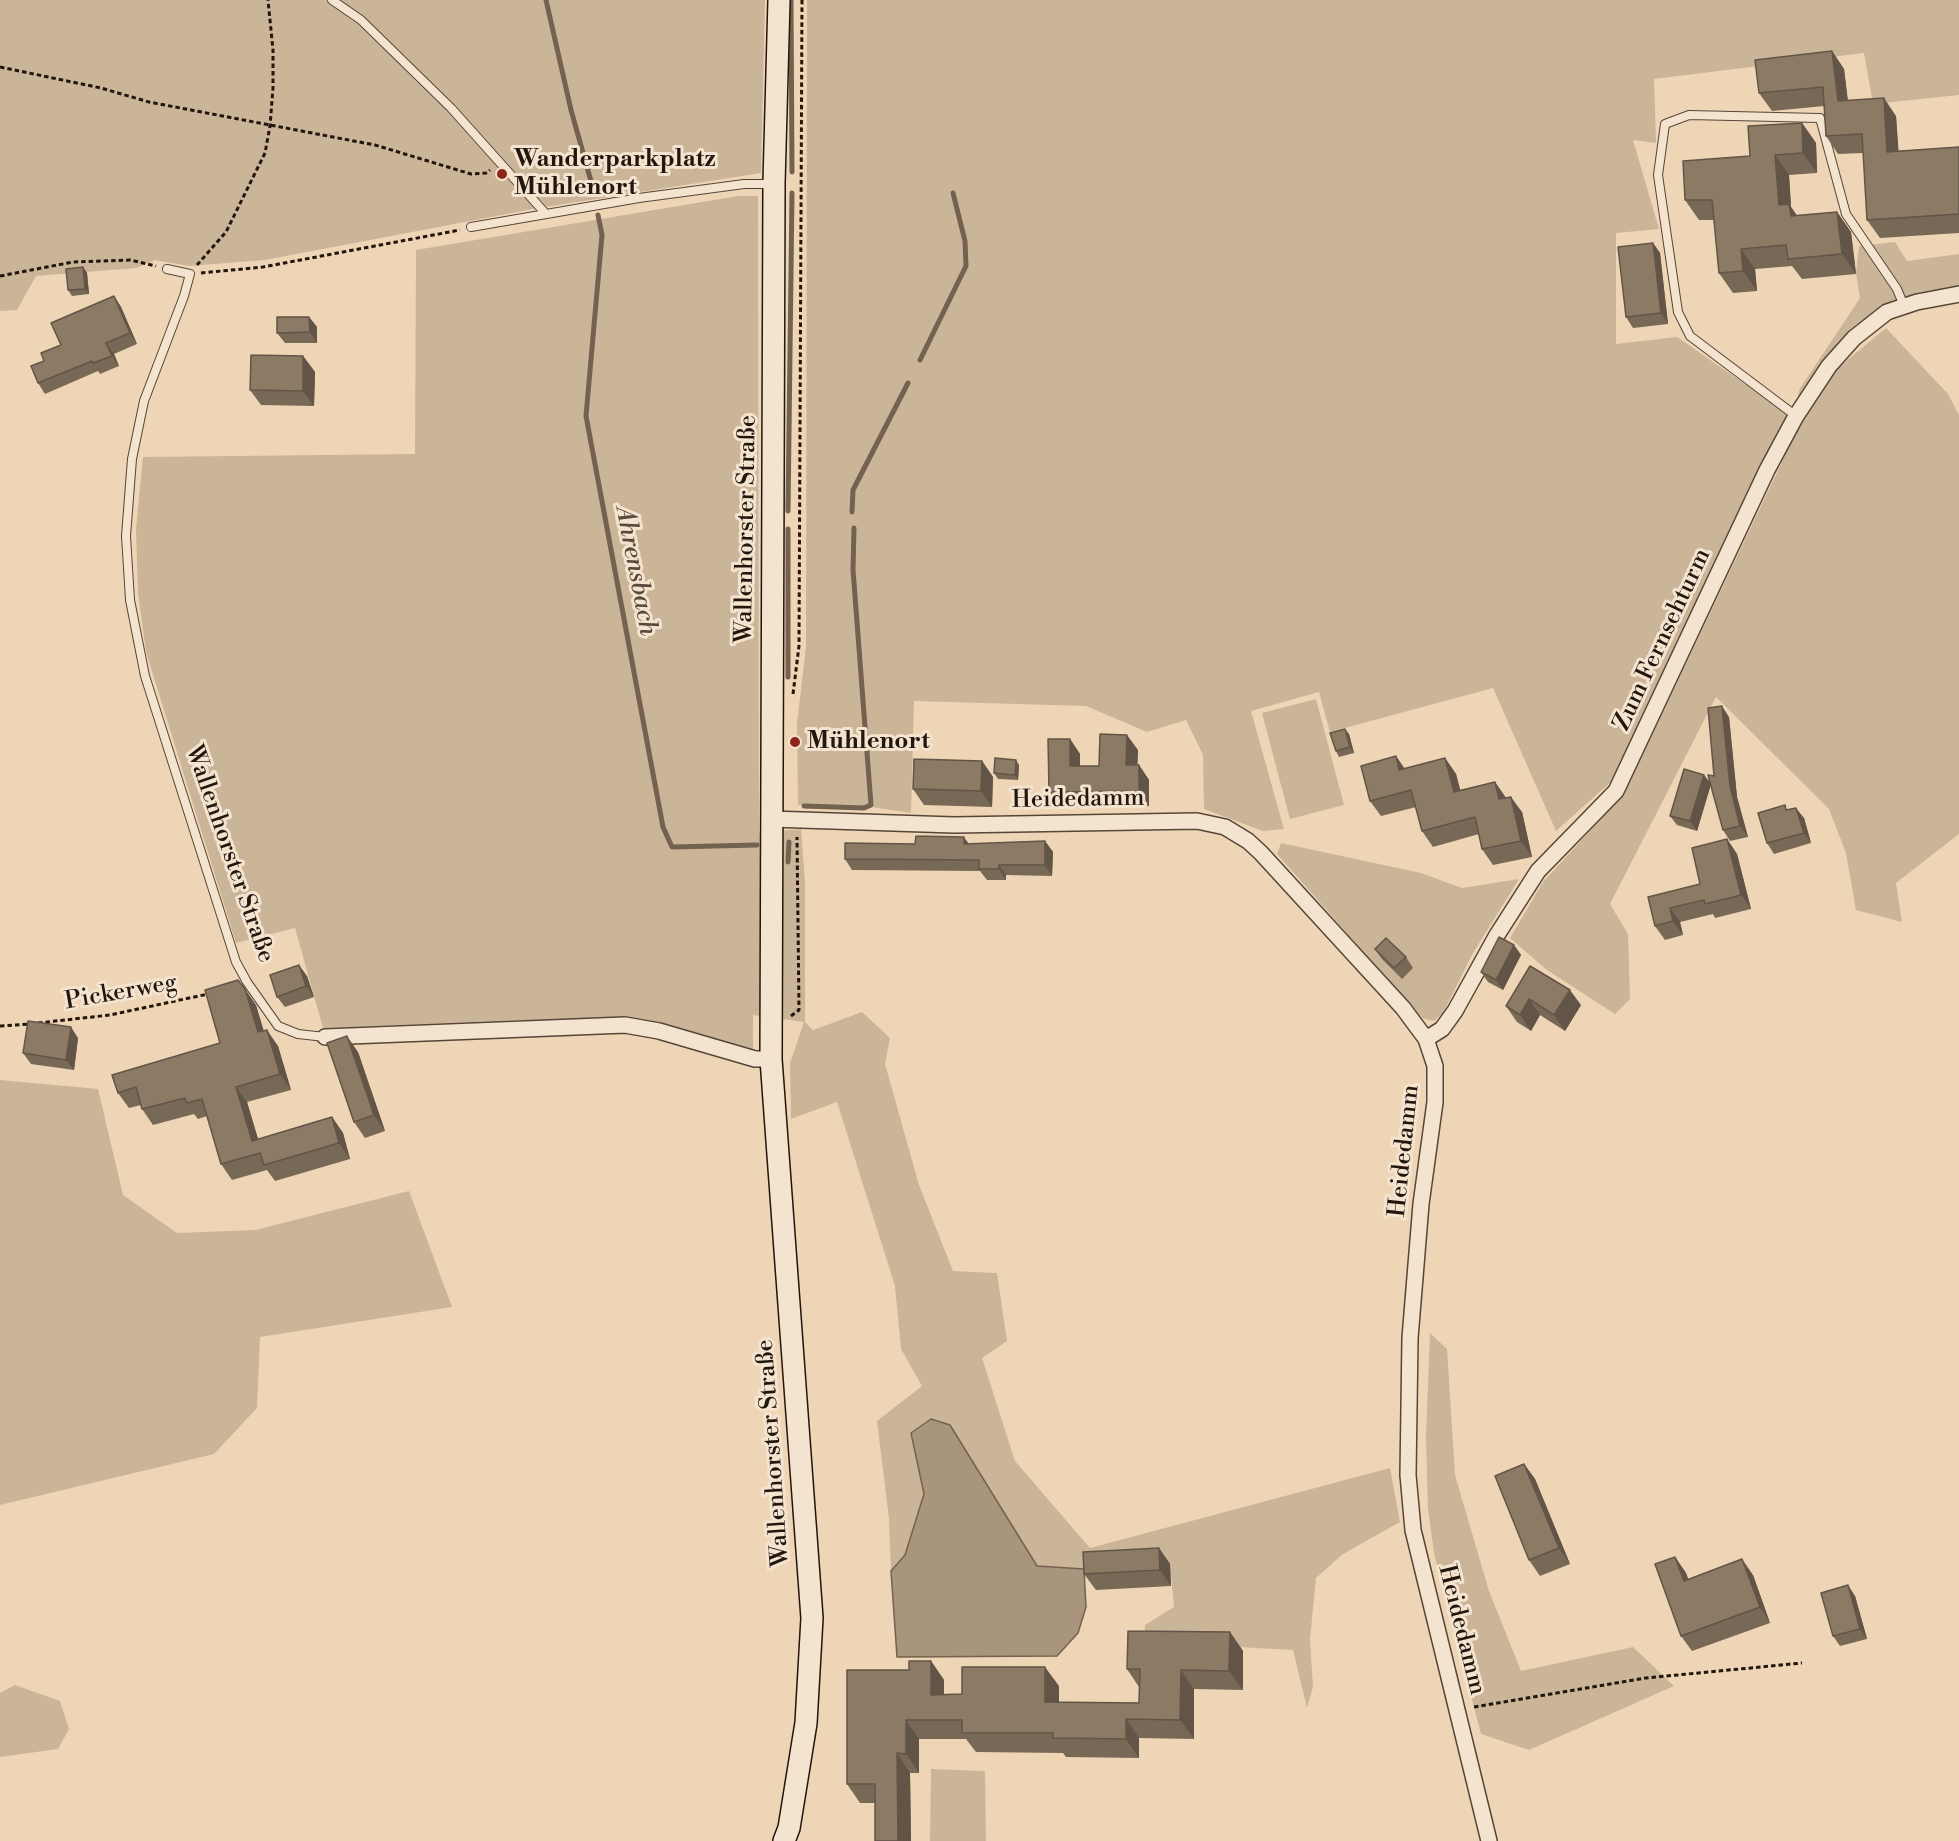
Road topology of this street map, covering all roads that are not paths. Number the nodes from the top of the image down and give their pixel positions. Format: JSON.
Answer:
{"nodes":[{"id":1,"x":332,"y":0,"type":"edge"},
{"id":2,"x":779,"y":0,"type":"edge"},
{"id":3,"x":774,"y":183,"type":"junction"},
{"id":4,"x":545,"y":213,"type":"junction"},
{"id":5,"x":471,"y":227,"type":"road end"},
{"id":6,"x":166,"y":269,"type":"road end"},
{"id":7,"x":1959,"y":294,"type":"edge"},
{"id":8,"x":1904,"y":306,"type":"junction"},
{"id":9,"x":1796,"y":416,"type":"junction"},
{"id":10,"x":771,"y":819,"type":"junction"},
{"id":11,"x":325,"y":1036,"type":"joint"},
{"id":12,"x":1426,"y":1039,"type":"junction"},
{"id":13,"x":771,"y":1059,"type":"junction"},
{"id":14,"x":784,"y":1841,"type":"edge"},
{"id":15,"x":1489,"y":1841,"type":"edge"}],
"edges":[{"from":1,"to":4,"type":"lane"},
{"from":2,"to":3,"type":"main road","name":"Wallenhorster Straße"},
{"from":3,"to":4,"type":"lane"},
{"from":3,"to":10,"type":"main road","name":"Wallenhorster Straße"},
{"from":4,"to":5,"type":"lane"},
{"from":6,"to":11,"type":"lane","name":"Wallenhorster Straße"},
{"from":7,"to":8,"type":"street","name":"Zum Fernsehturm"},
{"from":8,"to":9,"type":"street","name":"Zum Fernsehturm"},
{"from":8,"to":9,"type":"lane"},
{"from":9,"to":12,"type":"street","name":"Zum Fernsehturm"},
{"from":10,"to":12,"type":"street","name":"Heidedamm"},
{"from":10,"to":13,"type":"main road","name":"Wallenhorster Straße"},
{"from":11,"to":13,"type":"street","name":"Wallenhorster Straße"},
{"from":12,"to":15,"type":"street","name":"Heidedamm"},
{"from":13,"to":14,"type":"main road","name":"Wallenhorster Straße"}]}
